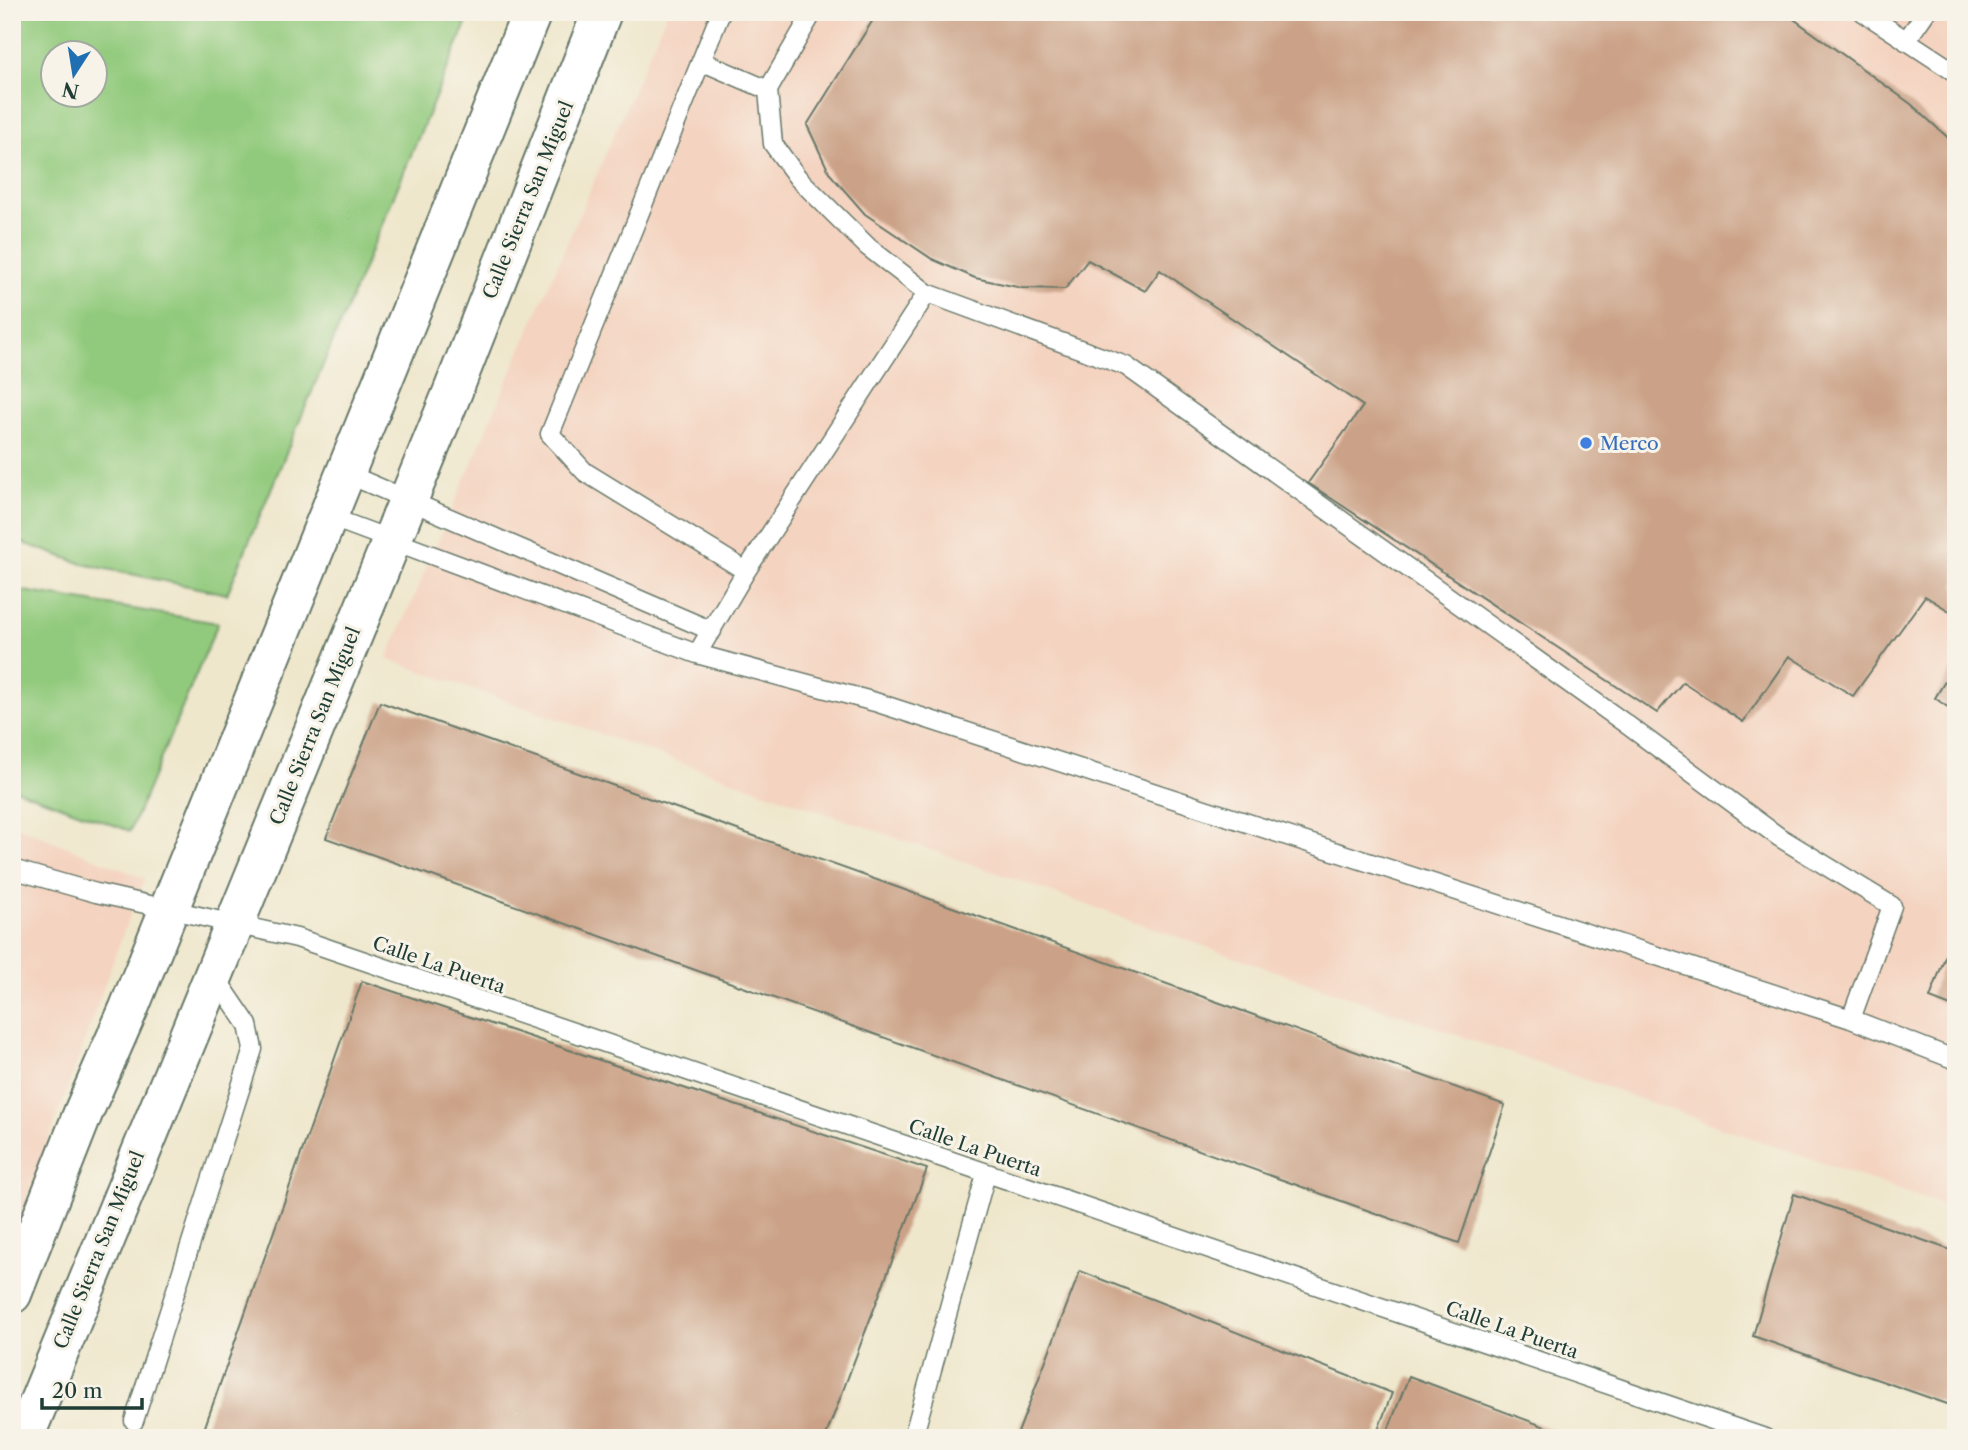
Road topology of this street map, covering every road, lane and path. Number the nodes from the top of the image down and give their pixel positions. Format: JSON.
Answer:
{"nodes":[{"id":1,"x":532,"y":12,"type":"edge"},
{"id":2,"x":602,"y":12,"type":"edge"},
{"id":3,"x":721,"y":12,"type":"edge"},
{"id":4,"x":813,"y":12,"type":"edge"},
{"id":5,"x":1863,"y":12,"type":"edge"},
{"id":6,"x":1926,"y":12,"type":"edge"},
{"id":7,"x":1906,"y":41,"type":"junction"},
{"id":8,"x":701,"y":61,"type":"junction"},
{"id":9,"x":1956,"y":74,"type":"edge"},
{"id":10,"x":768,"y":90,"type":"junction"},
{"id":11,"x":927,"y":293,"type":"junction"},
{"id":12,"x":345,"y":473,"type":"junction"},
{"id":13,"x":407,"y":501,"type":"junction"},
{"id":14,"x":327,"y":516,"type":"junction"},
{"id":15,"x":391,"y":542,"type":"junction"},
{"id":16,"x":746,"y":571,"type":"junction"},
{"id":17,"x":712,"y":631,"type":"junction"},
{"id":18,"x":697,"y":654,"type":"junction"},
{"id":19,"x":12,"y":869,"type":"edge"},
{"id":20,"x":169,"y":908,"type":"junction"},
{"id":21,"x":232,"y":925,"type":"junction"},
{"id":22,"x":212,"y":972,"type":"junction"},
{"id":23,"x":1851,"y":1019,"type":"junction"},
{"id":24,"x":1956,"y":1060,"type":"edge"},
{"id":25,"x":986,"y":1174,"type":"junction"},
{"id":26,"x":12,"y":1294,"type":"edge"},
{"id":27,"x":134,"y":1421,"type":"dead end"},
{"id":28,"x":24,"y":1438,"type":"edge"},
{"id":29,"x":913,"y":1438,"type":"edge"},
{"id":30,"x":1765,"y":1438,"type":"edge"}],
"edges":[{"from":1,"to":12,"type":"street"},
{"from":2,"to":13,"type":"street","name":"Calle Sierra San Miguel"},
{"from":3,"to":8,"type":"lane"},
{"from":4,"to":10,"type":"lane"},
{"from":5,"to":7,"type":"lane"},
{"from":6,"to":7,"type":"lane"},
{"from":7,"to":9,"type":"lane"},
{"from":8,"to":10,"type":"lane"},
{"from":8,"to":16,"type":"lane"},
{"from":10,"to":11,"type":"lane"},
{"from":11,"to":16,"type":"lane"},
{"from":11,"to":23,"type":"lane"},
{"from":12,"to":13,"type":"lane"},
{"from":12,"to":14,"type":"street"},
{"from":13,"to":15,"type":"street","name":"Calle Sierra San Miguel"},
{"from":13,"to":17,"type":"lane"},
{"from":14,"to":15,"type":"lane"},
{"from":14,"to":20,"type":"street"},
{"from":15,"to":18,"type":"lane"},
{"from":15,"to":21,"type":"street","name":"Calle Sierra San Miguel"},
{"from":16,"to":17,"type":"lane"},
{"from":17,"to":18,"type":"lane"},
{"from":18,"to":23,"type":"lane"},
{"from":19,"to":20,"type":"lane","name":"Calle La Puerta"},
{"from":20,"to":21,"type":"lane","name":"Calle La Puerta"},
{"from":20,"to":26,"type":"street"},
{"from":21,"to":22,"type":"street","name":"Calle Sierra San Miguel"},
{"from":21,"to":25,"type":"lane","name":"Calle La Puerta"},
{"from":22,"to":27,"type":"lane"},
{"from":22,"to":28,"type":"street","name":"Calle Sierra San Miguel"},
{"from":23,"to":24,"type":"lane"},
{"from":25,"to":29,"type":"lane"},
{"from":25,"to":30,"type":"lane","name":"Calle La Puerta"}]}
